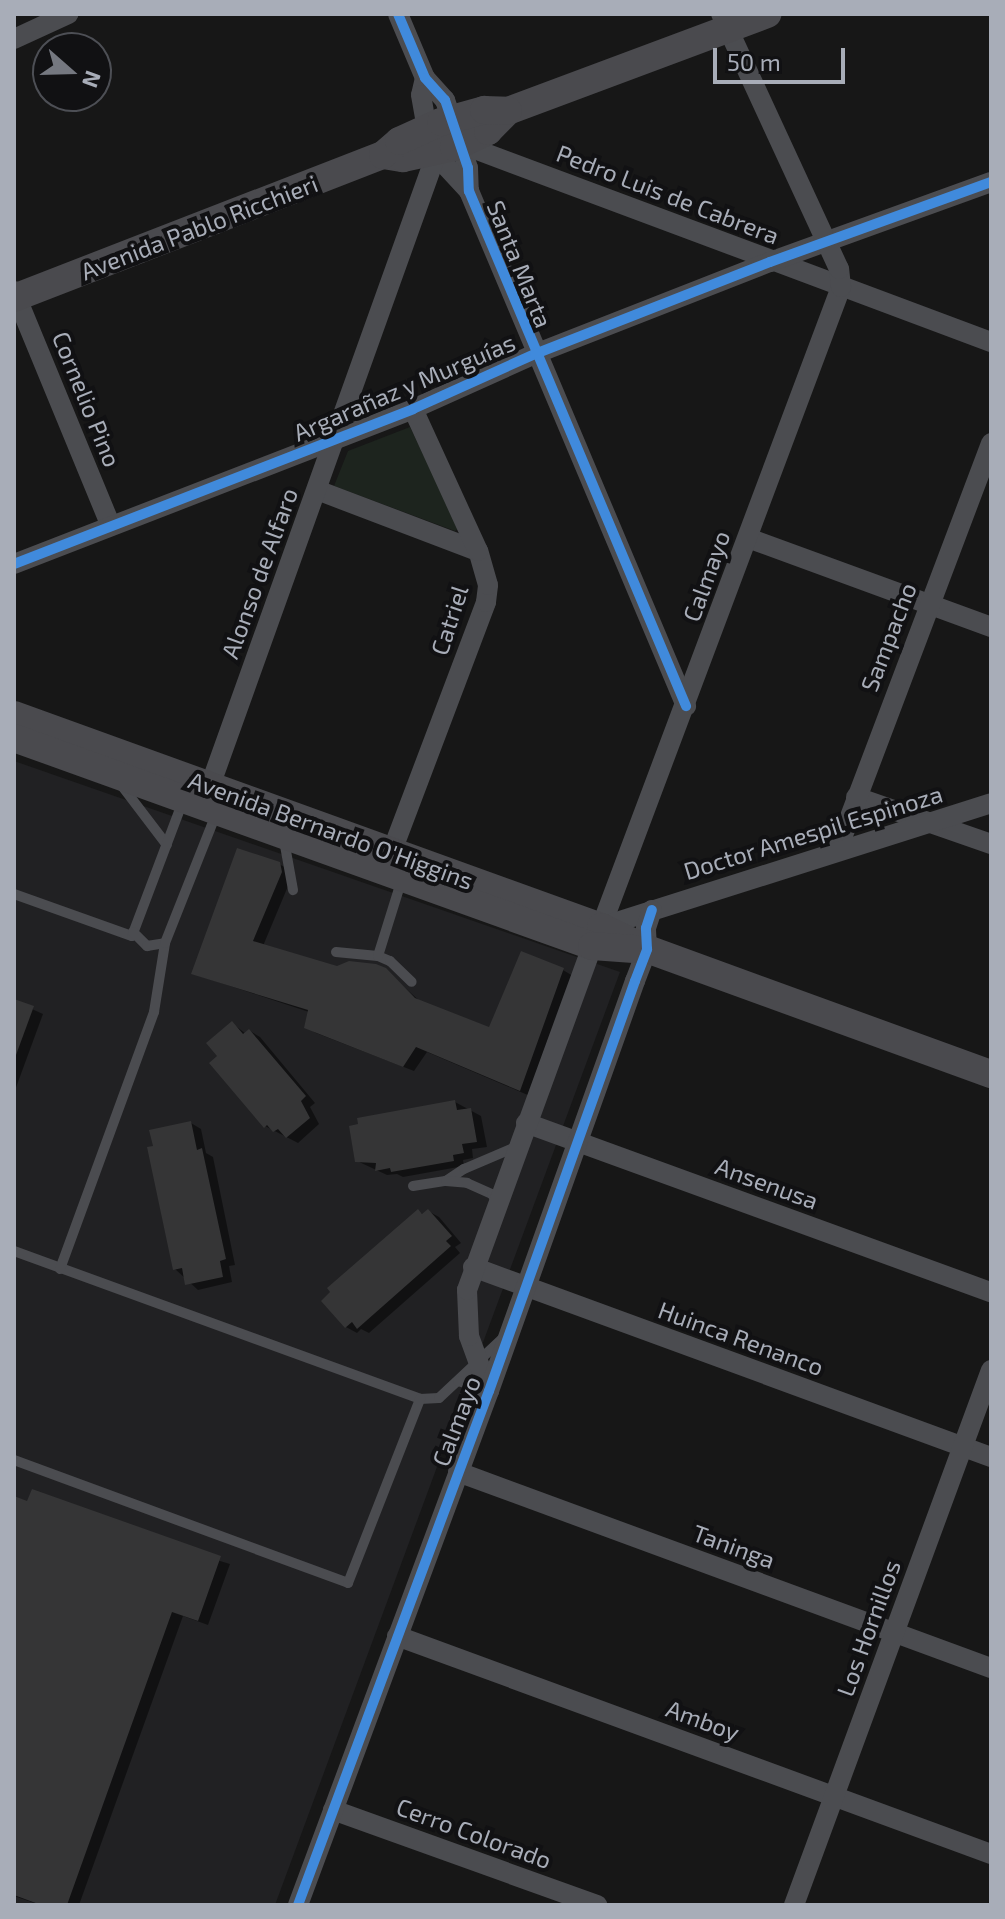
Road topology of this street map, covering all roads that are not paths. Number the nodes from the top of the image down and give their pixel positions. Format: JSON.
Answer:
{"nodes":[{"id":1,"x":68,"y":14,"type":"edge"},
{"id":2,"x":398,"y":14,"type":"edge"},
{"id":3,"x":767,"y":14,"type":"edge"},
{"id":4,"x":725,"y":22,"type":"edge"},
{"id":5,"x":14,"y":39,"type":"edge"},
{"id":6,"x":444,"y":135,"type":"junction"},
{"id":7,"x":991,"y":182,"type":"edge"},
{"id":8,"x":827,"y":244,"type":"junction"},
{"id":9,"x":770,"y":262,"type":"junction"},
{"id":10,"x":841,"y":287,"type":"junction"},
{"id":11,"x":15,"y":295,"type":"edge"},
{"id":12,"x":991,"y":342,"type":"edge"},
{"id":13,"x":535,"y":354,"type":"junction"},
{"id":14,"x":413,"y":409,"type":"junction"},
{"id":15,"x":336,"y":439,"type":"junction"},
{"id":16,"x":991,"y":443,"type":"edge"},
{"id":17,"x":317,"y":490,"type":"junction"},
{"id":18,"x":111,"y":526,"type":"junction"},
{"id":19,"x":748,"y":538,"type":"junction"},
{"id":20,"x":478,"y":551,"type":"junction"},
{"id":21,"x":14,"y":564,"type":"edge"},
{"id":22,"x":928,"y":605,"type":"junction"},
{"id":23,"x":991,"y":627,"type":"edge"},
{"id":24,"x":686,"y":706,"type":"junction"},
{"id":25,"x":15,"y":736,"type":"edge"},
{"id":26,"x":113,"y":774,"type":"junction"},
{"id":27,"x":201,"y":794,"type":"junction"},
{"id":28,"x":856,"y":797,"type":"junction"},
{"id":29,"x":991,"y":803,"type":"edge"},
{"id":30,"x":931,"y":822,"type":"junction"},
{"id":31,"x":283,"y":835,"type":"junction"},
{"id":32,"x":991,"y":844,"type":"edge"},
{"id":33,"x":167,"y":845,"type":"junction"},
{"id":34,"x":837,"y":851,"type":"junction"},
{"id":35,"x":401,"y":862,"type":"junction"},
{"id":36,"x":293,"y":890,"type":"dead end"},
{"id":37,"x":14,"y":894,"type":"edge"},
{"id":38,"x":652,"y":910,"type":"junction"},
{"id":39,"x":133,"y":934,"type":"junction"},
{"id":40,"x":596,"y":937,"type":"junction"},
{"id":41,"x":165,"y":943,"type":"junction"},
{"id":42,"x":647,"y":949,"type":"junction"},
{"id":43,"x":336,"y":952,"type":"dead end"},
{"id":44,"x":378,"y":956,"type":"junction"},
{"id":45,"x":412,"y":982,"type":"dead end"},
{"id":46,"x":991,"y":1074,"type":"edge"},
{"id":47,"x":526,"y":1123,"type":"junction"},
{"id":48,"x":578,"y":1142,"type":"junction"},
{"id":49,"x":518,"y":1146,"type":"junction"},
{"id":50,"x":446,"y":1181,"type":"junction"},
{"id":51,"x":413,"y":1186,"type":"dead end"},
{"id":52,"x":497,"y":1202,"type":"junction"},
{"id":53,"x":14,"y":1251,"type":"edge"},
{"id":54,"x":473,"y":1267,"type":"junction"},
{"id":55,"x":60,"y":1269,"type":"junction"},
{"id":56,"x":527,"y":1287,"type":"junction"},
{"id":57,"x":991,"y":1292,"type":"edge"},
{"id":58,"x":511,"y":1330,"type":"junction"},
{"id":59,"x":478,"y":1361,"type":"junction"},
{"id":60,"x":991,"y":1370,"type":"edge"},
{"id":61,"x":458,"y":1381,"type":"junction"},
{"id":62,"x":489,"y":1391,"type":"junction"},
{"id":63,"x":420,"y":1399,"type":"junction"},
{"id":64,"x":963,"y":1447,"type":"junction"},
{"id":65,"x":991,"y":1457,"type":"edge"},
{"id":66,"x":14,"y":1460,"type":"edge"},
{"id":67,"x":458,"y":1472,"type":"junction"},
{"id":68,"x":894,"y":1633,"type":"junction"},
{"id":69,"x":397,"y":1636,"type":"junction"},
{"id":70,"x":991,"y":1668,"type":"edge"},
{"id":71,"x":834,"y":1796,"type":"junction"},
{"id":72,"x":333,"y":1810,"type":"junction"},
{"id":73,"x":991,"y":1854,"type":"edge"},
{"id":74,"x":298,"y":1905,"type":"edge"},
{"id":75,"x":597,"y":1905,"type":"edge"},
{"id":76,"x":794,"y":1905,"type":"edge"}],
"edges":[{"from":1,"to":5,"type":"street"},
{"from":2,"to":6,"type":"street","name":"Santa Marta"},
{"from":3,"to":4,"type":"main road","name":"Avenida Pablo Ricchieri"},
{"from":4,"to":6,"type":"main road","name":"Avenida Pablo Ricchieri"},
{"from":4,"to":8,"type":"street"},
{"from":6,"to":9,"type":"street","name":"Pedro Luis de Cabrera"},
{"from":6,"to":11,"type":"main road","name":"Avenida Pablo Ricchieri"},
{"from":6,"to":13,"type":"street","name":"Santa Marta"},
{"from":6,"to":15,"type":"street","name":"Alonso de Alfaro"},
{"from":7,"to":8,"type":"street","name":"Argarañaz y Murguías"},
{"from":8,"to":9,"type":"street","name":"Argarañaz y Murguías"},
{"from":8,"to":10,"type":"street"},
{"from":9,"to":10,"type":"street","name":"Pedro Luis de Cabrera"},
{"from":9,"to":13,"type":"street","name":"Argarañaz y Murguías"},
{"from":10,"to":12,"type":"street","name":"Pedro Luis de Cabrera"},
{"from":10,"to":19,"type":"street","name":"Calmayo"},
{"from":11,"to":18,"type":"street","name":"Cornelio Pino"},
{"from":13,"to":14,"type":"street","name":"Argarañaz y Murguías"},
{"from":13,"to":24,"type":"street","name":"Santa Marta"},
{"from":14,"to":15,"type":"street","name":"Argarañaz y Murguías"},
{"from":14,"to":20,"type":"street","name":"Catriel"},
{"from":15,"to":17,"type":"street","name":"Alonso de Alfaro"},
{"from":15,"to":18,"type":"street","name":"Argarañaz y Murguías"},
{"from":16,"to":22,"type":"street","name":"Sampacho"},
{"from":17,"to":20,"type":"street"},
{"from":17,"to":27,"type":"street","name":"Alonso de Alfaro"},
{"from":18,"to":21,"type":"street","name":"Argarañaz y Murguías"},
{"from":19,"to":22,"type":"street"},
{"from":19,"to":24,"type":"street","name":"Calmayo"},
{"from":20,"to":35,"type":"street","name":"Catriel"},
{"from":22,"to":23,"type":"street"},
{"from":22,"to":28,"type":"street","name":"Sampacho"},
{"from":24,"to":40,"type":"street","name":"Calmayo"},
{"from":25,"to":26,"type":"main road","name":"Avenida Bernardo O'Higgins"},
{"from":25,"to":27,"type":"main road","name":"Avenida Bernardo O'Higgins"},
{"from":26,"to":27,"type":"main road","name":"Avenida Bernardo O'Higgins"},
{"from":26,"to":33,"type":"lane"},
{"from":27,"to":31,"type":"main road","name":"Avenida Bernardo O'Higgins"},
{"from":27,"to":33,"type":"lane"},
{"from":27,"to":35,"type":"main road","name":"Avenida Bernardo O'Higgins"},
{"from":27,"to":41,"type":"lane"},
{"from":28,"to":30,"type":"street"},
{"from":28,"to":34,"type":"street","name":"Sampacho"},
{"from":29,"to":30,"type":"street","name":"Doctor Amespil Espinoza"},
{"from":30,"to":32,"type":"street"},
{"from":30,"to":34,"type":"street","name":"Doctor Amespil Espinoza"},
{"from":31,"to":35,"type":"main road","name":"Avenida Bernardo O'Higgins"},
{"from":31,"to":36,"type":"lane"},
{"from":33,"to":39,"type":"lane"},
{"from":34,"to":38,"type":"street","name":"Doctor Amespil Espinoza"},
{"from":35,"to":40,"type":"main road","name":"Avenida Bernardo O'Higgins"},
{"from":35,"to":44,"type":"lane"},
{"from":37,"to":39,"type":"lane"},
{"from":38,"to":40,"type":"street","name":"Doctor Amespil Espinoza"},
{"from":38,"to":42,"type":"street"},
{"from":39,"to":41,"type":"lane"},
{"from":40,"to":42,"type":"main road","name":"Avenida Bernardo O'Higgins"},
{"from":40,"to":47,"type":"street","name":"Calmayo"},
{"from":41,"to":55,"type":"lane"},
{"from":42,"to":46,"type":"main road","name":"Avenida Bernardo O'Higgins"},
{"from":42,"to":48,"type":"street","name":"Calmayo"},
{"from":43,"to":44,"type":"lane"},
{"from":44,"to":45,"type":"lane"},
{"from":47,"to":48,"type":"street","name":"Ansenusa"},
{"from":47,"to":49,"type":"street","name":"Calmayo"},
{"from":48,"to":56,"type":"street","name":"Calmayo"},
{"from":48,"to":57,"type":"street","name":"Ansenusa"},
{"from":49,"to":50,"type":"lane"},
{"from":49,"to":52,"type":"street","name":"Calmayo"},
{"from":50,"to":51,"type":"lane"},
{"from":50,"to":52,"type":"lane"},
{"from":52,"to":54,"type":"street","name":"Calmayo"},
{"from":53,"to":55,"type":"lane"},
{"from":54,"to":56,"type":"street","name":"Huinca Renanco"},
{"from":54,"to":59,"type":"street","name":"Calmayo"},
{"from":55,"to":63,"type":"lane"},
{"from":56,"to":58,"type":"street","name":"Calmayo"},
{"from":56,"to":64,"type":"street","name":"Huinca Renanco"},
{"from":58,"to":59,"type":"lane"},
{"from":58,"to":62,"type":"street","name":"Calmayo"},
{"from":59,"to":61,"type":"lane"},
{"from":59,"to":62,"type":"street","name":"Calmayo"},
{"from":60,"to":64,"type":"street","name":"Los Hornillos"},
{"from":61,"to":62,"type":"lane"},
{"from":61,"to":63,"type":"lane"},
{"from":62,"to":67,"type":"street","name":"Calmayo"},
{"from":63,"to":66,"type":"lane"},
{"from":64,"to":65,"type":"street","name":"Huinca Renanco"},
{"from":64,"to":68,"type":"street","name":"Los Hornillos"},
{"from":67,"to":68,"type":"street","name":"Taninga"},
{"from":67,"to":69,"type":"street","name":"Calmayo"},
{"from":68,"to":70,"type":"street","name":"Taninga"},
{"from":68,"to":71,"type":"street","name":"Los Hornillos"},
{"from":69,"to":71,"type":"street","name":"Amboy"},
{"from":69,"to":72,"type":"street","name":"Calmayo"},
{"from":71,"to":73,"type":"street","name":"Amboy"},
{"from":71,"to":76,"type":"street","name":"Los Hornillos"},
{"from":72,"to":74,"type":"street","name":"Calmayo"},
{"from":72,"to":75,"type":"street","name":"Cerro Colorado"}]}
